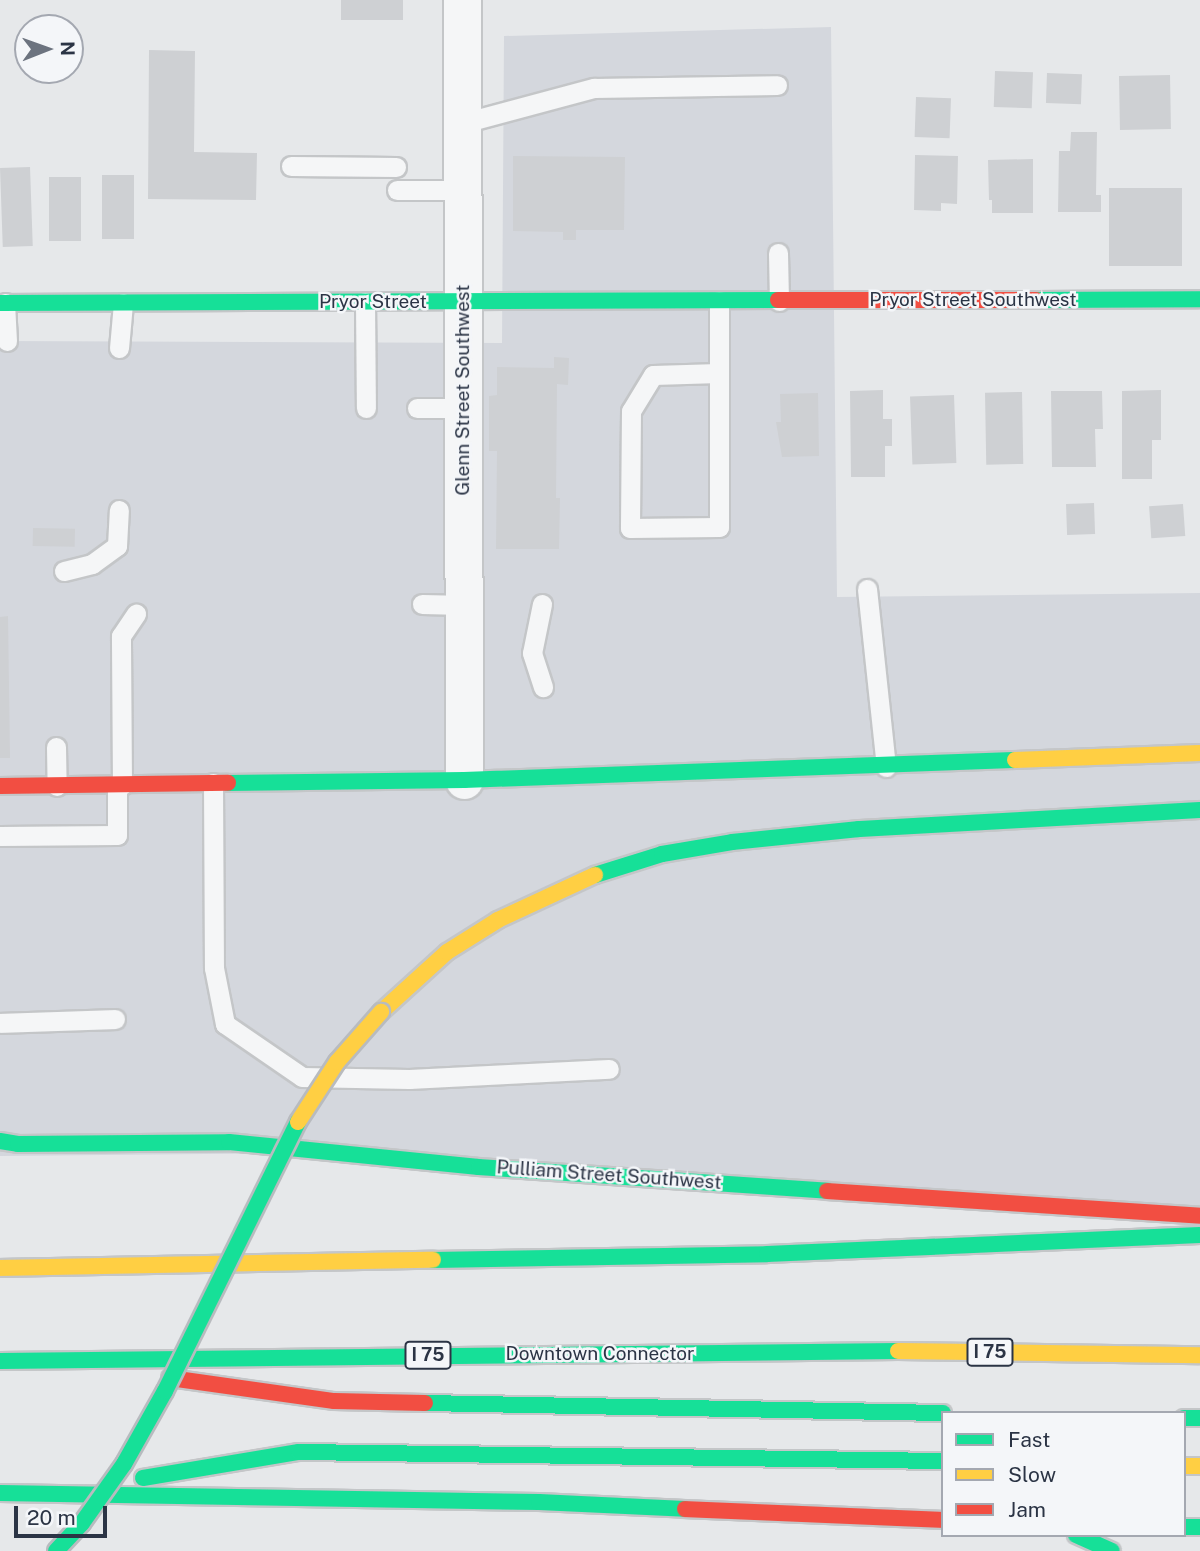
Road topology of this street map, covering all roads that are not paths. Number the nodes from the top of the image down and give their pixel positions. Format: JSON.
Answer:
{"nodes":[{"id":1,"x":462,"y":0,"type":"edge"},
{"id":2,"x":777,"y":85,"type":"dead end"},
{"id":3,"x":463,"y":123,"type":"junction"},
{"id":4,"x":291,"y":166,"type":"dead end"},
{"id":5,"x":396,"y":167,"type":"dead end"},
{"id":6,"x":397,"y":190,"type":"dead end"},
{"id":7,"x":463,"y":190,"type":"junction"},
{"id":8,"x":778,"y":253,"type":"dead end"},
{"id":9,"x":1200,"y":299,"type":"edge"},
{"id":10,"x":719,"y":301,"type":"junction"},
{"id":11,"x":746,"y":301,"type":"joint"},
{"id":12,"x":779,"y":301,"type":"junction"},
{"id":13,"x":365,"y":302,"type":"junction"},
{"id":14,"x":463,"y":302,"type":"junction"},
{"id":15,"x":2,"y":303,"type":"edge"},
{"id":16,"x":123,"y":303,"type":"junction"},
{"id":17,"x":7,"y":341,"type":"dead end"},
{"id":18,"x":119,"y":348,"type":"dead end"},
{"id":19,"x":719,"y":373,"type":"junction"},
{"id":20,"x":366,"y":408,"type":"dead end"},
{"id":21,"x":417,"y":408,"type":"dead end"},
{"id":22,"x":464,"y":408,"type":"junction"},
{"id":23,"x":119,"y":510,"type":"dead end"},
{"id":24,"x":64,"y":571,"type":"dead end"},
{"id":25,"x":867,"y":589,"type":"dead end"},
{"id":26,"x":422,"y":604,"type":"dead end"},
{"id":27,"x":542,"y":604,"type":"dead end"},
{"id":28,"x":464,"y":605,"type":"junction"},
{"id":29,"x":136,"y":614,"type":"dead end"},
{"id":30,"x":543,"y":687,"type":"dead end"},
{"id":31,"x":56,"y":747,"type":"dead end"},
{"id":32,"x":1200,"y":753,"type":"edge"},
{"id":33,"x":886,"y":767,"type":"junction"},
{"id":34,"x":464,"y":780,"type":"junction"},
{"id":35,"x":213,"y":783,"type":"junction"},
{"id":36,"x":119,"y":785,"type":"junction"},
{"id":37,"x":0,"y":786,"type":"edge"},
{"id":38,"x":57,"y":786,"type":"junction"},
{"id":39,"x":1200,"y":810,"type":"edge"},
{"id":40,"x":0,"y":836,"type":"edge"},
{"id":41,"x":115,"y":1019,"type":"dead end"},
{"id":42,"x":0,"y":1023,"type":"edge"},
{"id":43,"x":610,"y":1069,"type":"dead end"},
{"id":44,"x":0,"y":1141,"type":"edge"},
{"id":45,"x":18,"y":1144,"type":"junction"},
{"id":46,"x":0,"y":1147,"type":"edge"},
{"id":47,"x":1200,"y":1216,"type":"edge"},
{"id":48,"x":1200,"y":1235,"type":"edge"},
{"id":49,"x":0,"y":1268,"type":"edge"},
{"id":50,"x":1200,"y":1355,"type":"edge"},
{"id":51,"x":0,"y":1361,"type":"edge"},
{"id":52,"x":57,"y":1362,"type":"junction"},
{"id":53,"x":941,"y":1413,"type":"edge"},
{"id":54,"x":941,"y":1461,"type":"edge"},
{"id":55,"x":0,"y":1493,"type":"edge"},
{"id":56,"x":52,"y":1493,"type":"junction"},
{"id":57,"x":941,"y":1520,"type":"edge"},
{"id":58,"x":1080,"y":1537,"type":"edge"},
{"id":59,"x":56,"y":1551,"type":"edge"},
{"id":60,"x":1112,"y":1551,"type":"edge"}],
"edges":[{"from":1,"to":3,"type":"street","name":"Glenn Street Southwest"},
{"from":2,"to":3,"type":"lane"},
{"from":3,"to":7,"type":"street","name":"Glenn Street Southwest"},
{"from":4,"to":5,"type":"lane"},
{"from":6,"to":7,"type":"lane"},
{"from":7,"to":14,"type":"street","name":"Glenn Street Southwest"},
{"from":8,"to":12,"type":"lane"},
{"from":9,"to":12,"type":"main road","name":"Pryor Street Southwest"},
{"from":10,"to":11,"type":"main road","name":"Pryor Street"},
{"from":10,"to":14,"type":"main road","name":"Pryor Street"},
{"from":10,"to":19,"type":"lane"},
{"from":11,"to":12,"type":"main road","name":"Pryor Street Southwest"},
{"from":13,"to":14,"type":"main road","name":"Pryor Street"},
{"from":13,"to":16,"type":"main road","name":"Pryor Street"},
{"from":13,"to":20,"type":"lane"},
{"from":14,"to":22,"type":"street","name":"Glenn Street Southwest"},
{"from":15,"to":16,"type":"main road","name":"Pryor Street"},
{"from":15,"to":17,"type":"lane"},
{"from":16,"to":18,"type":"lane"},
{"from":19,"to":19,"type":"lane"},
{"from":21,"to":22,"type":"lane"},
{"from":22,"to":28,"type":"street","name":"Glenn Street Southwest"},
{"from":23,"to":24,"type":"lane"},
{"from":25,"to":33,"type":"lane"},
{"from":26,"to":28,"type":"lane"},
{"from":27,"to":30,"type":"lane"},
{"from":28,"to":34,"type":"street","name":"Glenn Street Southwest"},
{"from":29,"to":36,"type":"lane"},
{"from":31,"to":38,"type":"lane"},
{"from":32,"to":33,"type":"main road"},
{"from":33,"to":34,"type":"main road"},
{"from":34,"to":35,"type":"main road"},
{"from":35,"to":36,"type":"main road"},
{"from":35,"to":43,"type":"lane"},
{"from":36,"to":38,"type":"main road"},
{"from":36,"to":40,"type":"lane"},
{"from":37,"to":38,"type":"main road"},
{"from":39,"to":59,"type":"main road","bridge":true},
{"from":41,"to":42,"type":"lane"},
{"from":44,"to":45,"type":"main road","name":"Pulliam Street Southwest"},
{"from":45,"to":46,"type":"main road","name":"Pulliam Street Southwest"},
{"from":45,"to":47,"type":"main road","name":"Pulliam Street Southwest"},
{"from":48,"to":49,"type":"main road"},
{"from":50,"to":52,"type":"main road","name":"Downtown Connector","number":"I 75"},
{"from":51,"to":52,"type":"main road","name":"Downtown Connector","number":"I 75"},
{"from":52,"to":53,"type":"main road"},
{"from":54,"to":56,"type":"main road"},
{"from":55,"to":56,"type":"main road"},
{"from":56,"to":57,"type":"main road"},
{"from":58,"to":60,"type":"main road"}]}
